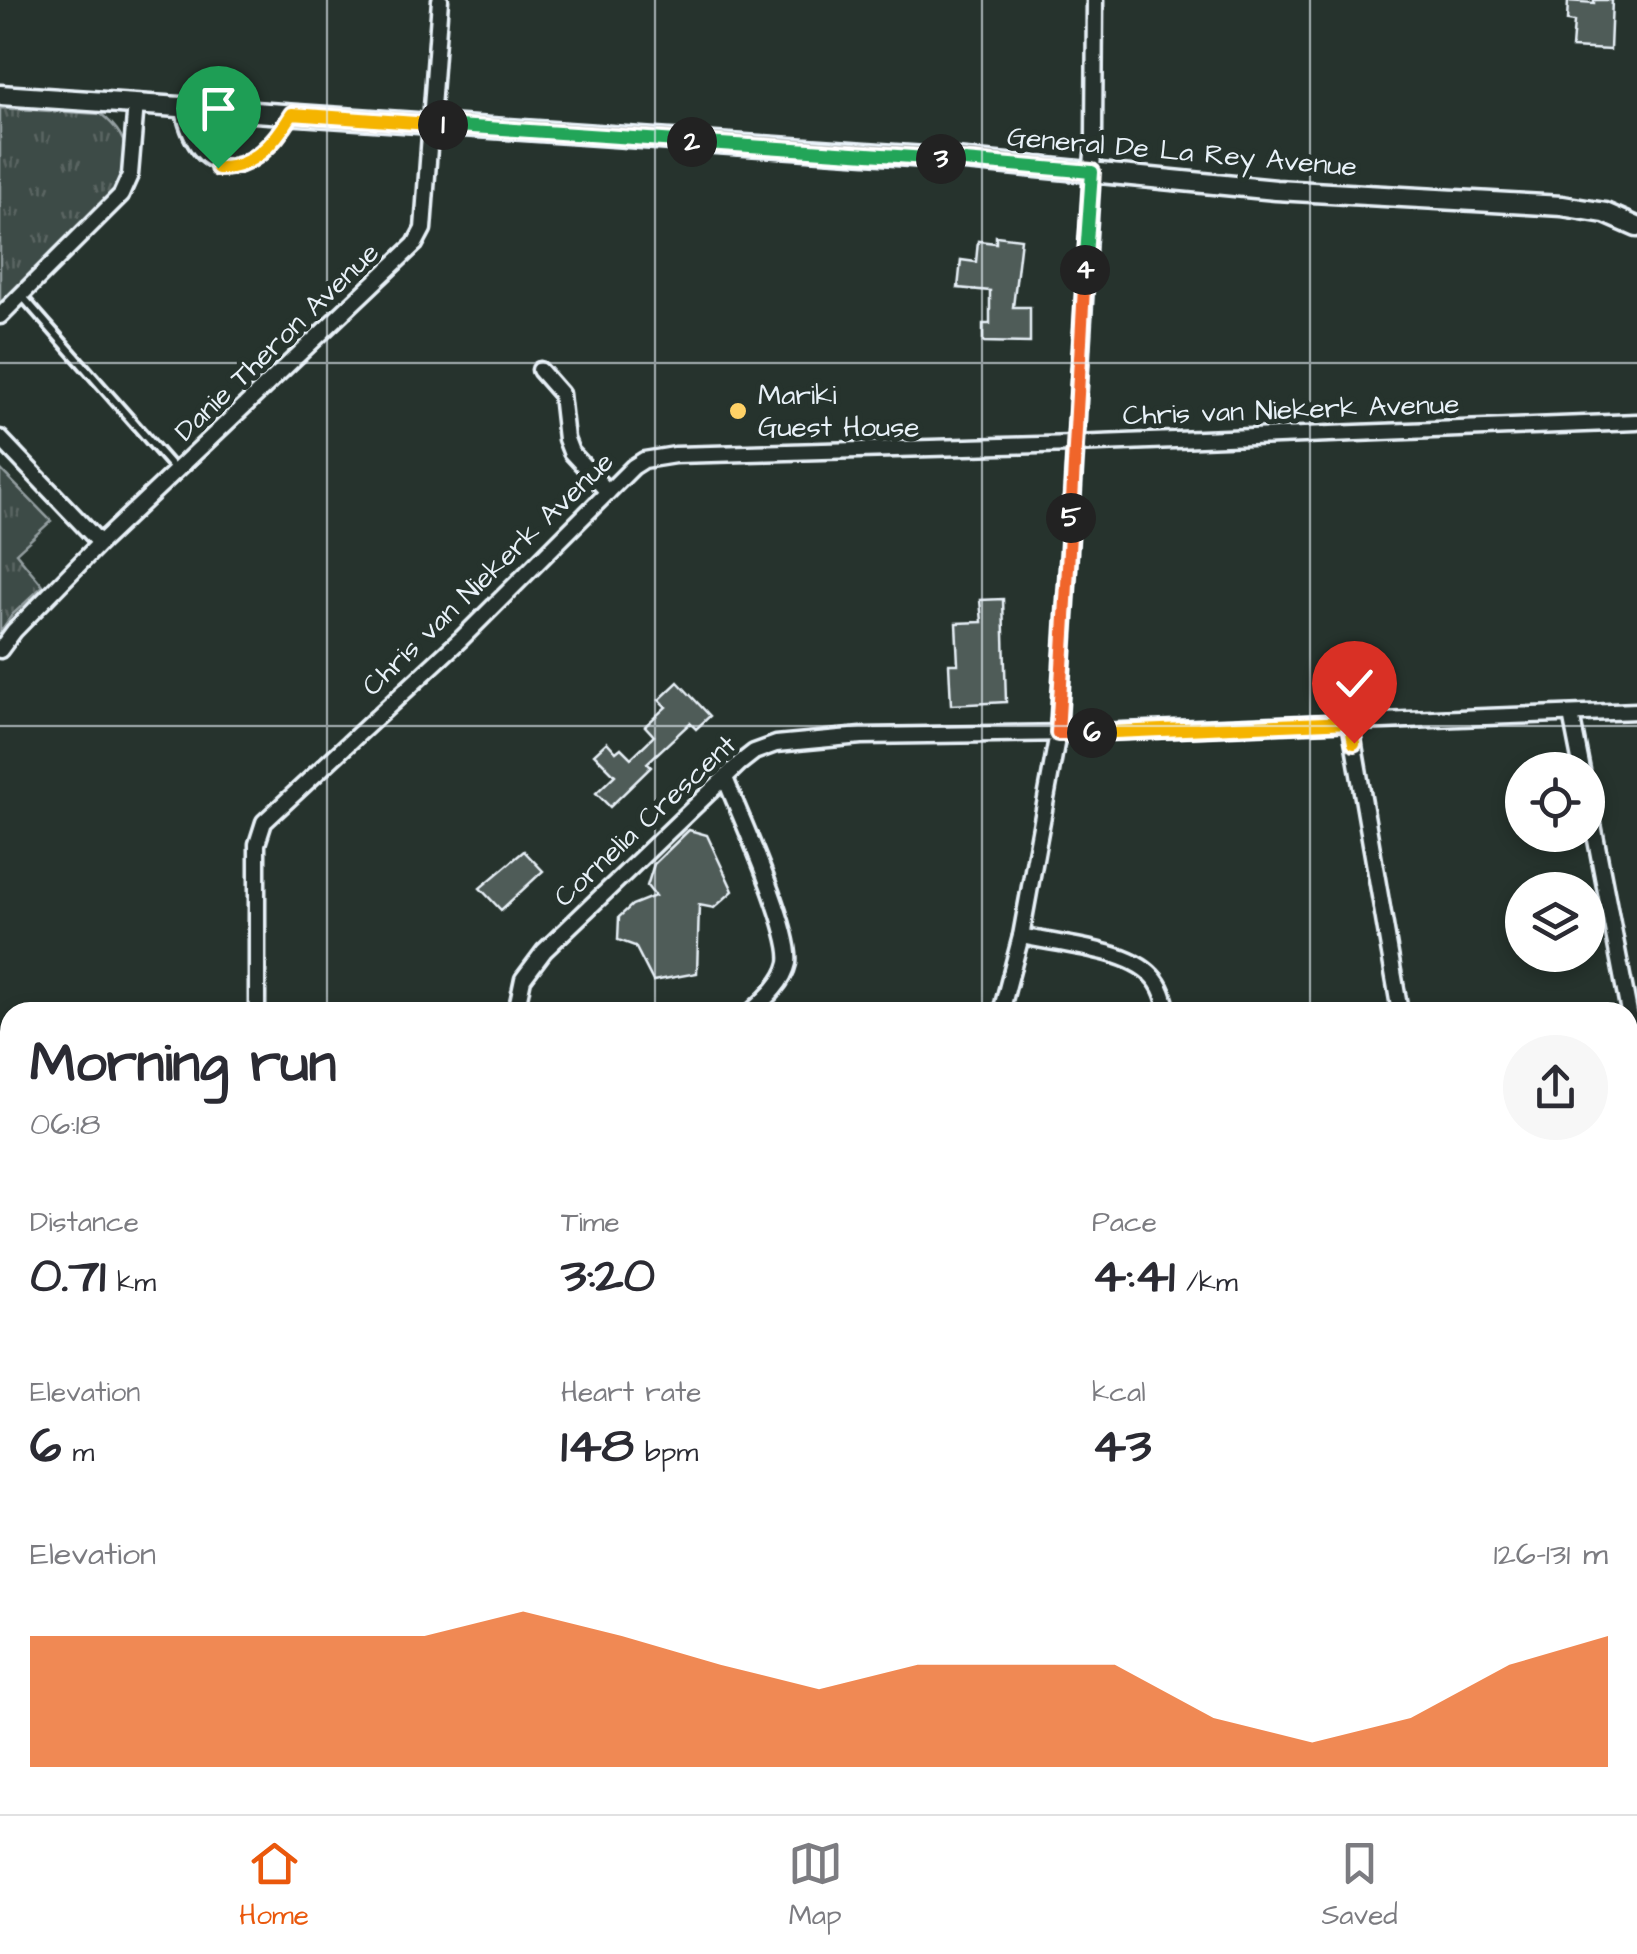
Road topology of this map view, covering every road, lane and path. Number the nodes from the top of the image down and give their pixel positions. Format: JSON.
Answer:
{"nodes":[{"id":1,"x":440,"y":0,"type":"edge"},
{"id":2,"x":1095,"y":0,"type":"edge"},
{"id":3,"x":0,"y":95,"type":"edge"},
{"id":4,"x":136,"y":104,"type":"junction"},
{"id":5,"x":179,"y":106,"type":"junction"},
{"id":6,"x":292,"y":114,"type":"junction"},
{"id":7,"x":433,"y":124,"type":"junction"},
{"id":8,"x":1092,"y":172,"type":"junction"},
{"id":9,"x":1637,"y":227,"type":"edge"},
{"id":10,"x":21,"y":295,"type":"junction"},
{"id":11,"x":0,"y":316,"type":"edge"},
{"id":12,"x":540,"y":370,"type":"dead end"},
{"id":13,"x":1637,"y":422,"type":"edge"},
{"id":14,"x":0,"y":438,"type":"edge"},
{"id":15,"x":1074,"y":444,"type":"junction"},
{"id":16,"x":177,"y":472,"type":"junction"},
{"id":17,"x":608,"y":492,"type":"junction"},
{"id":18,"x":100,"y":543,"type":"junction"},
{"id":19,"x":0,"y":650,"type":"edge"},
{"id":20,"x":1637,"y":711,"type":"edge"},
{"id":21,"x":1571,"y":714,"type":"junction"},
{"id":22,"x":1350,"y":722,"type":"junction"},
{"id":23,"x":1058,"y":733,"type":"junction"},
{"id":24,"x":1578,"y":752,"type":"edge"},
{"id":25,"x":725,"y":778,"type":"junction"},
{"id":26,"x":1598,"y":852,"type":"edge"},
{"id":27,"x":1021,"y":936,"type":"junction"},
{"id":28,"x":257,"y":1002,"type":"edge"},
{"id":29,"x":518,"y":1002,"type":"edge"},
{"id":30,"x":760,"y":1002,"type":"edge"},
{"id":31,"x":1004,"y":1002,"type":"edge"},
{"id":32,"x":1165,"y":1002,"type":"edge"},
{"id":33,"x":1398,"y":1002,"type":"edge"},
{"id":34,"x":1627,"y":1002,"type":"edge"}],
"edges":[{"from":1,"to":7,"type":"street","name":"Danie Theron Avenue"},
{"from":2,"to":8,"type":"street"},
{"from":3,"to":4,"type":"street","name":"General De La Rey Avenue"},
{"from":4,"to":5,"type":"street","name":"General De La Rey Avenue"},
{"from":4,"to":10,"type":"street"},
{"from":5,"to":6,"type":"street","name":"General De La Rey Avenue"},
{"from":5,"to":6,"type":"lane"},
{"from":6,"to":7,"type":"street","name":"General De La Rey Avenue"},
{"from":7,"to":8,"type":"street","name":"General De La Rey Avenue"},
{"from":7,"to":16,"type":"street","name":"Danie Theron Avenue"},
{"from":8,"to":9,"type":"street","name":"General De La Rey Avenue"},
{"from":8,"to":15,"type":"street"},
{"from":10,"to":11,"type":"street"},
{"from":10,"to":16,"type":"lane"},
{"from":12,"to":17,"type":"street"},
{"from":13,"to":15,"type":"street","name":"Chris van Niekerk Avenue"},
{"from":14,"to":18,"type":"street"},
{"from":15,"to":17,"type":"street","name":"Chris van Niekerk Avenue"},
{"from":15,"to":23,"type":"street"},
{"from":16,"to":18,"type":"street","name":"Danie Theron Avenue"},
{"from":17,"to":28,"type":"street","name":"Chris van Niekerk Avenue"},
{"from":18,"to":19,"type":"street","name":"Danie Theron Avenue"},
{"from":20,"to":21,"type":"street","name":"Cornelia Crescent"},
{"from":21,"to":22,"type":"street","name":"Cornelia Crescent"},
{"from":21,"to":24,"type":"street"},
{"from":22,"to":23,"type":"street","name":"Cornelia Crescent"},
{"from":22,"to":33,"type":"street"},
{"from":23,"to":25,"type":"street","name":"Cornelia Crescent"},
{"from":23,"to":27,"type":"street"},
{"from":25,"to":29,"type":"street","name":"Cornelia Crescent"},
{"from":25,"to":30,"type":"street"},
{"from":26,"to":34,"type":"street"},
{"from":27,"to":31,"type":"street"},
{"from":27,"to":32,"type":"street"}]}
